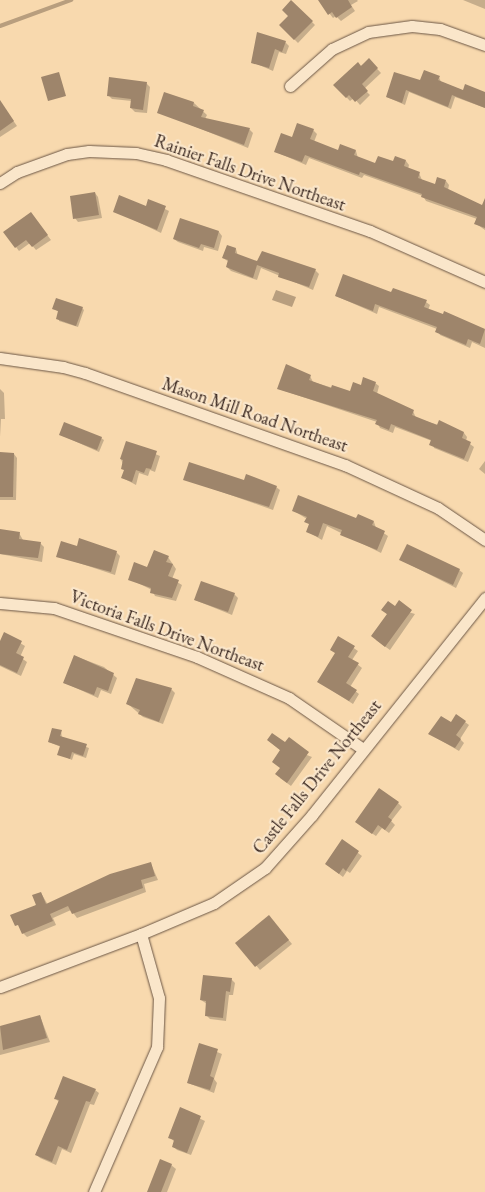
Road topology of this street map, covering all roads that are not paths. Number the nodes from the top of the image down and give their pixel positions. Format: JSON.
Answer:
{"nodes":[{"id":1,"x":485,"y":45,"type":"edge"},
{"id":2,"x":290,"y":86,"type":"dead end"},
{"id":3,"x":0,"y":183,"type":"edge"},
{"id":4,"x":485,"y":282,"type":"edge"},
{"id":5,"x":0,"y":358,"type":"edge"},
{"id":6,"x":485,"y":540,"type":"edge"},
{"id":7,"x":485,"y":598,"type":"edge"},
{"id":8,"x":0,"y":603,"type":"edge"},
{"id":9,"x":363,"y":749,"type":"junction"},
{"id":10,"x":141,"y":934,"type":"junction"},
{"id":11,"x":0,"y":987,"type":"edge"},
{"id":12,"x":94,"y":1192,"type":"edge"}],
"edges":[{"from":1,"to":2,"type":"street"},
{"from":3,"to":4,"type":"street","name":"Rainier Falls Drive Northeast"},
{"from":5,"to":6,"type":"street","name":"Mason Mill Road Northeast"},
{"from":7,"to":9,"type":"street","name":"Castle Falls Drive Northeast"},
{"from":8,"to":9,"type":"street","name":"Victoria Falls Drive Northeast"},
{"from":9,"to":10,"type":"street","name":"Castle Falls Drive Northeast"},
{"from":10,"to":11,"type":"street","name":"Castle Falls Drive Northeast"},
{"from":10,"to":12,"type":"street"}]}
